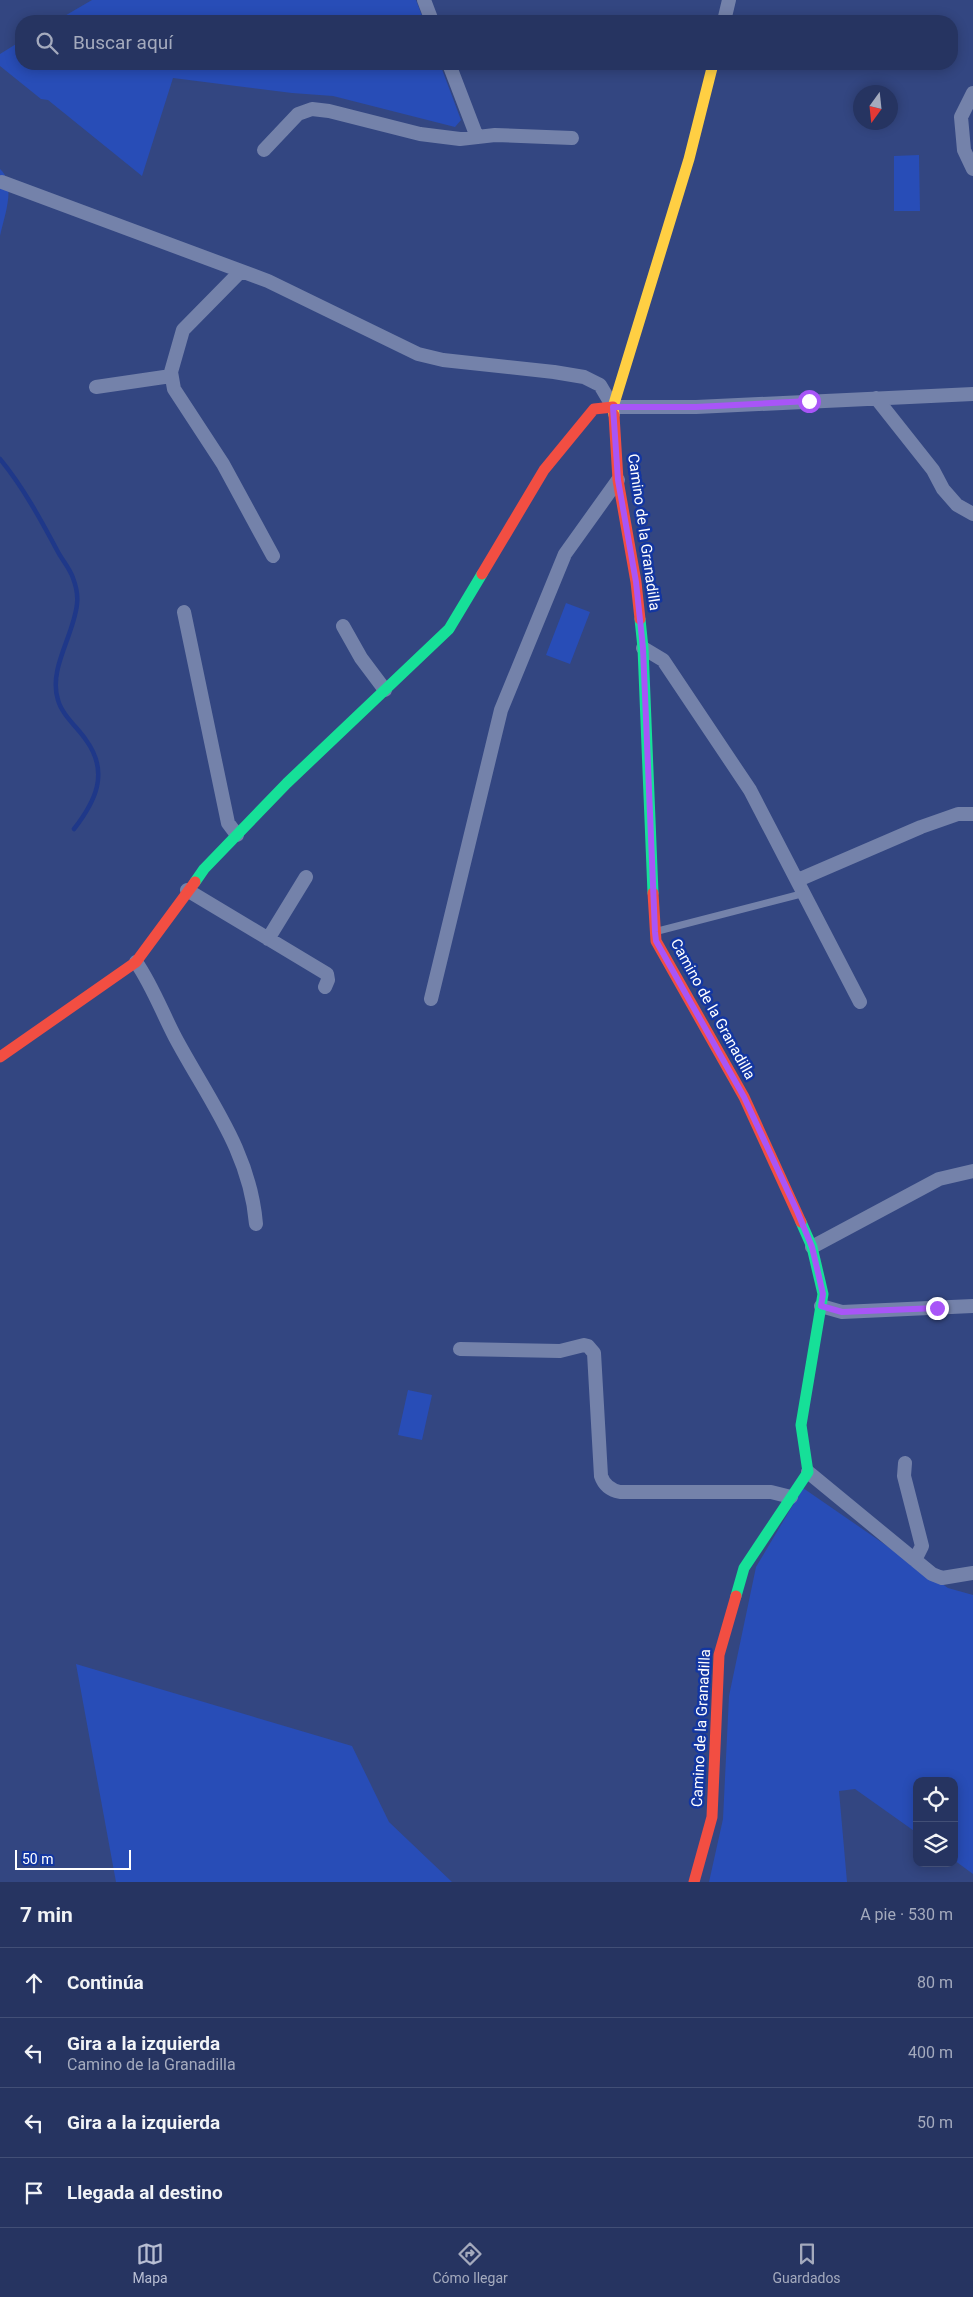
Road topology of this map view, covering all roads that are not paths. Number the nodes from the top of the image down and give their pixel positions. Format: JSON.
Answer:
{"nodes":[{"id":1,"x":424,"y":0,"type":"edge"},
{"id":2,"x":729,"y":0,"type":"edge"},
{"id":3,"x":430,"y":15,"type":"edge"},
{"id":4,"x":725,"y":15,"type":"edge"},
{"id":5,"x":451,"y":70,"type":"edge"},
{"id":6,"x":711,"y":70,"type":"edge"},
{"id":7,"x":973,"y":93,"type":"edge"},
{"id":8,"x":968,"y":112,"type":"edge"},
{"id":9,"x":477,"y":137,"type":"junction"},
{"id":10,"x":572,"y":138,"type":"dead end"},
{"id":11,"x":264,"y":150,"type":"dead end"},
{"id":12,"x":973,"y":169,"type":"edge"},
{"id":13,"x":1,"y":181,"type":"edge"},
{"id":14,"x":241,"y":271,"type":"junction"},
{"id":15,"x":171,"y":376,"type":"junction"},
{"id":16,"x":96,"y":388,"type":"dead end"},
{"id":17,"x":973,"y":394,"type":"edge"},
{"id":18,"x":876,"y":398,"type":"junction"},
{"id":19,"x":613,"y":407,"type":"junction"},
{"id":20,"x":618,"y":480,"type":"junction"},
{"id":21,"x":973,"y":514,"type":"edge"},
{"id":22,"x":273,"y":556,"type":"dead end"},
{"id":23,"x":184,"y":612,"type":"dead end"},
{"id":24,"x":343,"y":626,"type":"dead end"},
{"id":25,"x":643,"y":648,"type":"junction"},
{"id":26,"x":385,"y":690,"type":"junction"},
{"id":27,"x":973,"y":814,"type":"edge"},
{"id":28,"x":237,"y":835,"type":"junction"},
{"id":29,"x":306,"y":877,"type":"dead end"},
{"id":30,"x":798,"y":880,"type":"junction"},
{"id":31,"x":187,"y":890,"type":"junction"},
{"id":32,"x":804,"y":893,"type":"junction"},
{"id":33,"x":655,"y":932,"type":"junction"},
{"id":34,"x":268,"y":939,"type":"junction"},
{"id":35,"x":136,"y":962,"type":"junction"},
{"id":36,"x":325,"y":987,"type":"dead end"},
{"id":37,"x":431,"y":999,"type":"dead end"},
{"id":38,"x":860,"y":1002,"type":"dead end"},
{"id":39,"x":0,"y":1057,"type":"edge"},
{"id":40,"x":973,"y":1171,"type":"edge"},
{"id":41,"x":256,"y":1224,"type":"dead end"},
{"id":42,"x":812,"y":1247,"type":"junction"},
{"id":43,"x":821,"y":1306,"type":"junction"},
{"id":44,"x":973,"y":1306,"type":"edge"},
{"id":45,"x":460,"y":1349,"type":"dead end"},
{"id":46,"x":905,"y":1464,"type":"dead end"},
{"id":47,"x":808,"y":1472,"type":"junction"},
{"id":48,"x":791,"y":1497,"type":"junction"},
{"id":49,"x":915,"y":1560,"type":"junction"},
{"id":50,"x":973,"y":1573,"type":"edge"},
{"id":51,"x":694,"y":1882,"type":"edge"}],
"edges":[{"from":1,"to":3,"type":"street"},
{"from":2,"to":4,"type":"street"},
{"from":5,"to":9,"type":"street"},
{"from":6,"to":19,"type":"street","name":"Camino de la Granadilla"},
{"from":7,"to":8,"type":"street"},
{"from":8,"to":12,"type":"street"},
{"from":9,"to":10,"type":"street"},
{"from":9,"to":11,"type":"street"},
{"from":13,"to":14,"type":"street"},
{"from":14,"to":15,"type":"street"},
{"from":14,"to":19,"type":"street"},
{"from":15,"to":16,"type":"street"},
{"from":15,"to":22,"type":"street"},
{"from":17,"to":18,"type":"street"},
{"from":18,"to":19,"type":"street"},
{"from":18,"to":21,"type":"street"},
{"from":19,"to":20,"type":"street","name":"Camino de la Granadilla"},
{"from":19,"to":26,"type":"street"},
{"from":20,"to":25,"type":"street","name":"Camino de la Granadilla"},
{"from":20,"to":37,"type":"street"},
{"from":23,"to":28,"type":"street"},
{"from":24,"to":26,"type":"street"},
{"from":25,"to":30,"type":"street"},
{"from":25,"to":33,"type":"street","name":"Camino de la Granadilla"},
{"from":26,"to":28,"type":"street"},
{"from":27,"to":30,"type":"street"},
{"from":28,"to":31,"type":"street"},
{"from":29,"to":34,"type":"street"},
{"from":30,"to":32,"type":"street"},
{"from":31,"to":34,"type":"street"},
{"from":31,"to":35,"type":"street"},
{"from":32,"to":33,"type":"lane"},
{"from":32,"to":38,"type":"street"},
{"from":33,"to":42,"type":"street","name":"Camino de la Granadilla"},
{"from":34,"to":36,"type":"street"},
{"from":35,"to":39,"type":"street"},
{"from":35,"to":41,"type":"street"},
{"from":40,"to":42,"type":"street"},
{"from":42,"to":43,"type":"street","name":"Camino de la Granadilla"},
{"from":43,"to":44,"type":"street"},
{"from":43,"to":47,"type":"street","name":"Camino de la Granadilla"},
{"from":45,"to":48,"type":"street"},
{"from":46,"to":49,"type":"street"},
{"from":47,"to":48,"type":"street","name":"Camino de la Granadilla"},
{"from":47,"to":49,"type":"street"},
{"from":48,"to":51,"type":"street","name":"Camino de la Granadilla"},
{"from":49,"to":50,"type":"street"}]}
